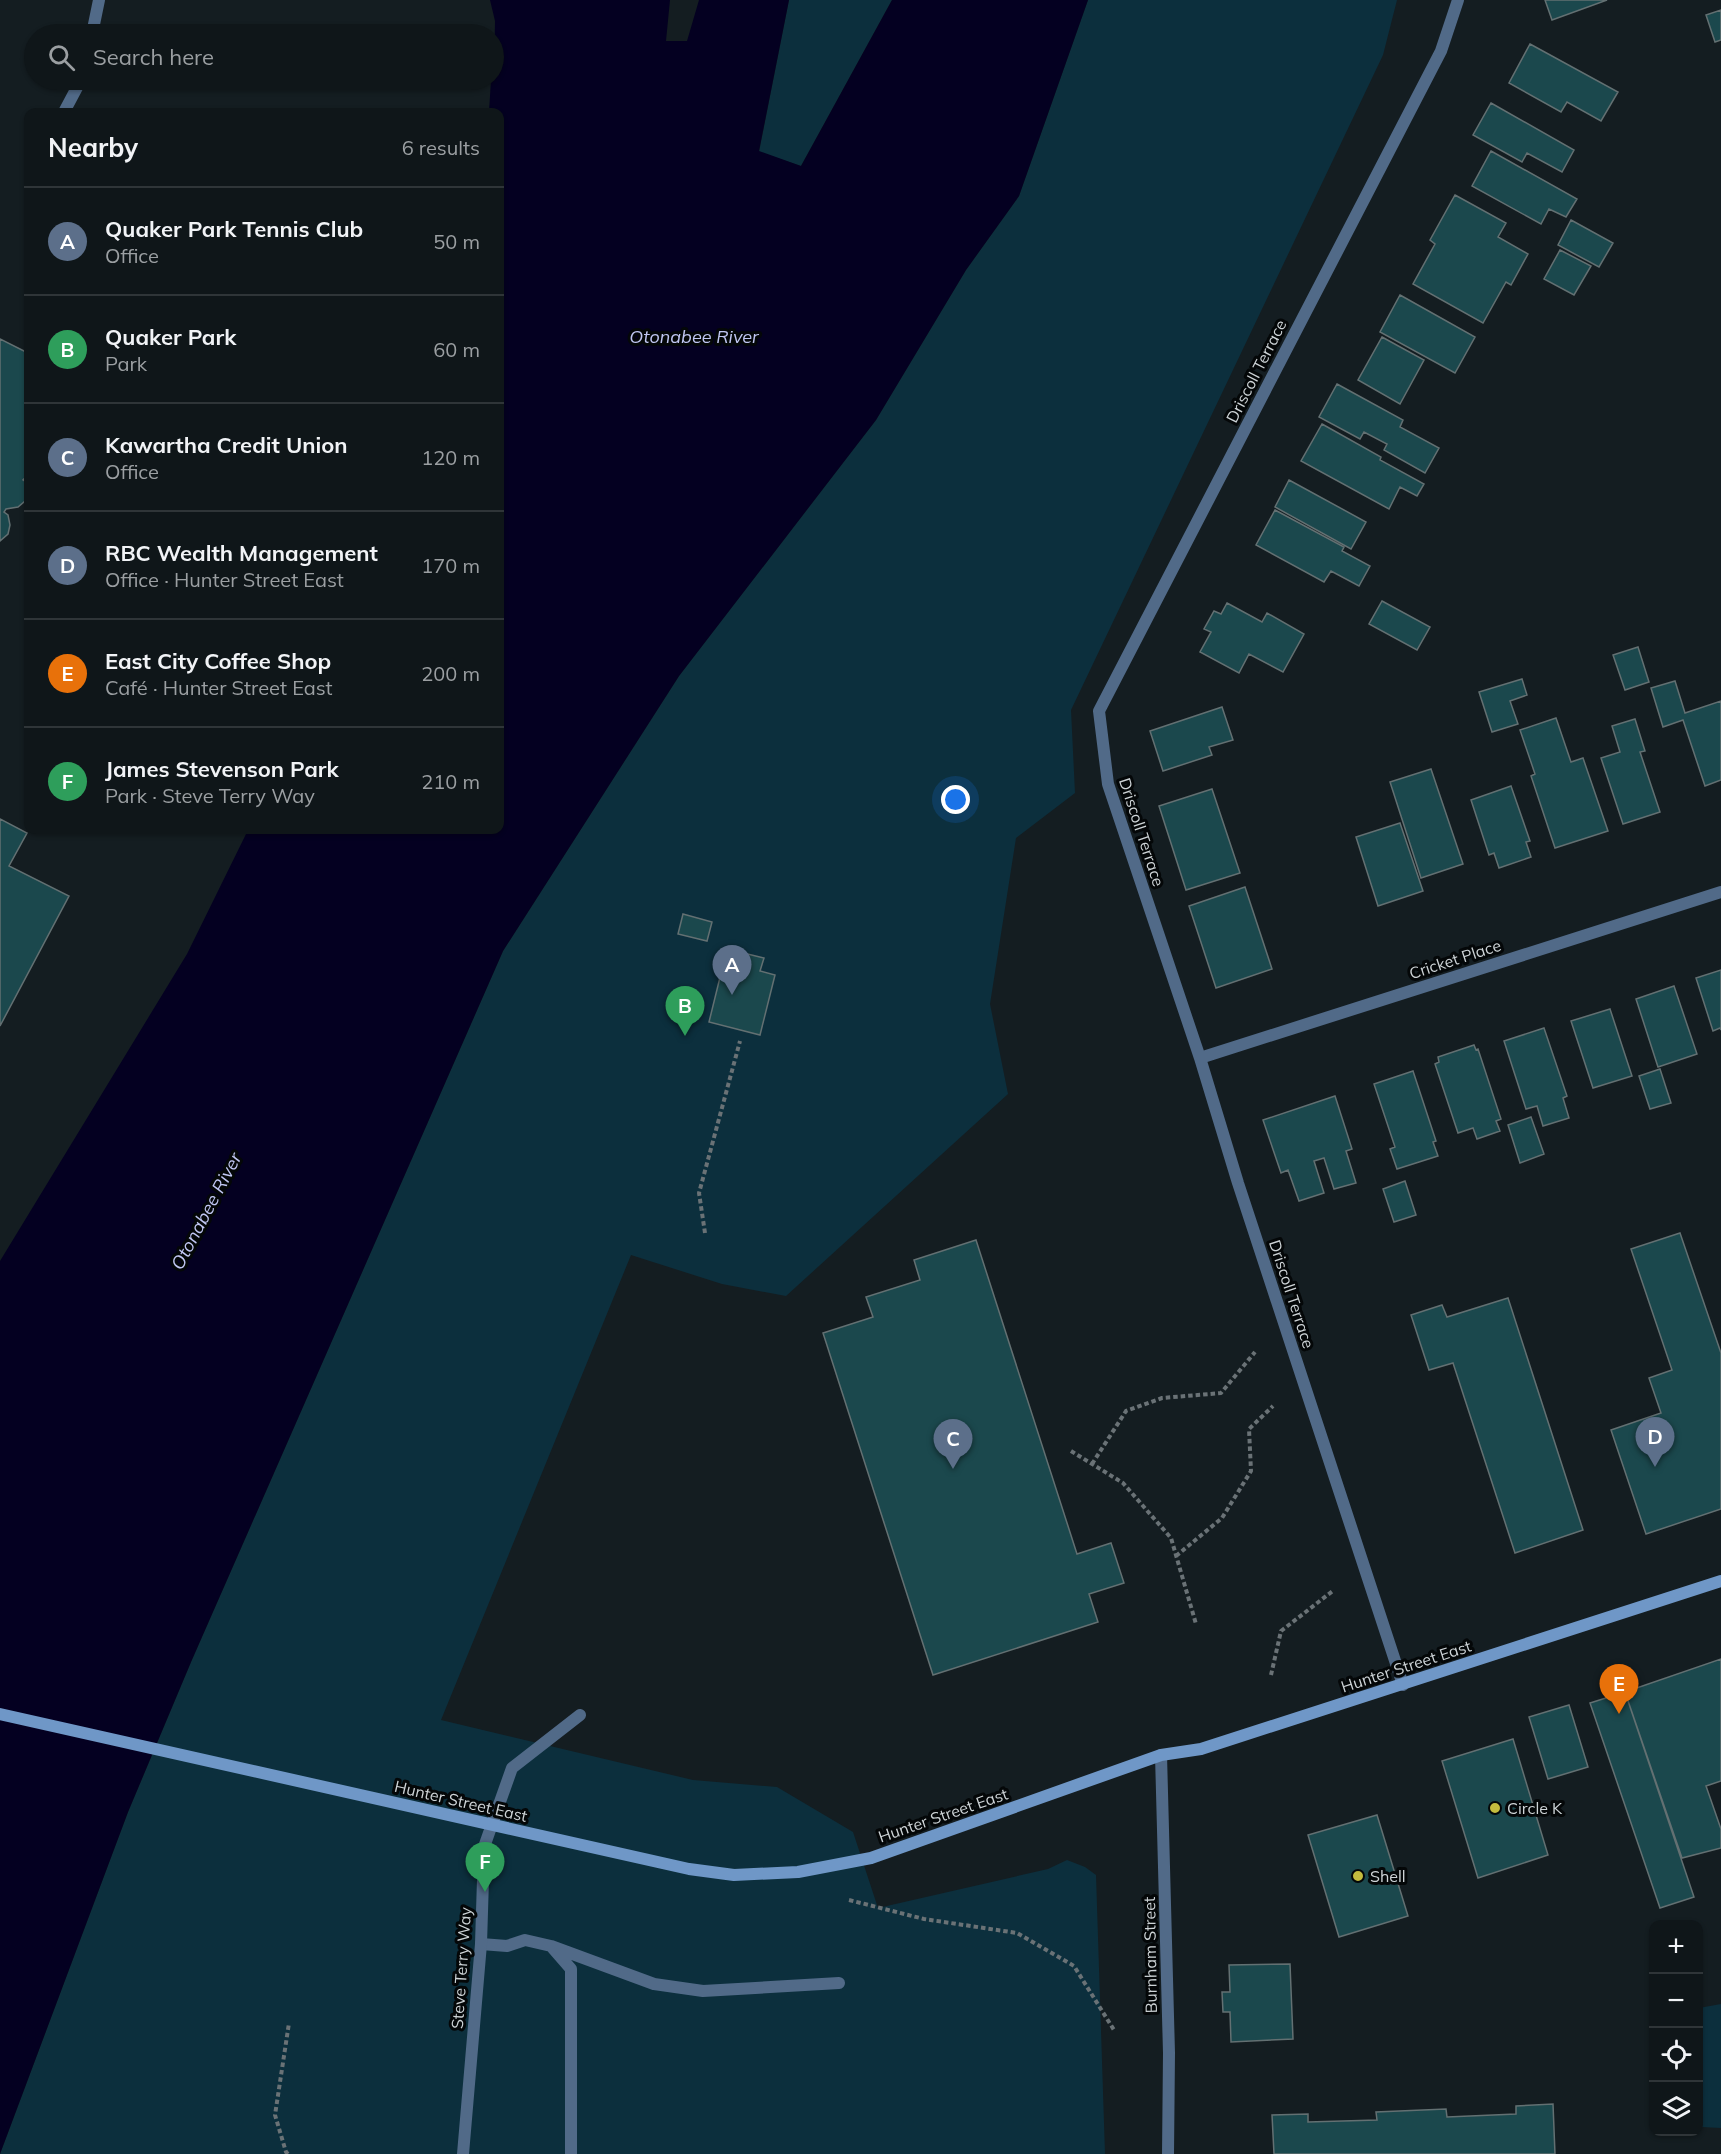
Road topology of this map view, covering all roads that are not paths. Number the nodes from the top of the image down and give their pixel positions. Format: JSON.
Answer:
{"nodes":[{"id":1,"x":99,"y":0,"type":"edge"},
{"id":2,"x":1458,"y":0,"type":"edge"},
{"id":3,"x":94,"y":24,"type":"edge"},
{"id":4,"x":76,"y":90,"type":"edge"},
{"id":5,"x":66,"y":108,"type":"edge"},
{"id":6,"x":1721,"y":892,"type":"edge"},
{"id":7,"x":1200,"y":1058,"type":"junction"},
{"id":8,"x":1721,"y":1581,"type":"edge"},
{"id":9,"x":1402,"y":1685,"type":"junction"},
{"id":10,"x":0,"y":1714,"type":"edge"},
{"id":11,"x":580,"y":1715,"type":"dead end"},
{"id":12,"x":1161,"y":1755,"type":"junction"},
{"id":13,"x":481,"y":1944,"type":"junction"},
{"id":14,"x":551,"y":1946,"type":"junction"},
{"id":15,"x":839,"y":1983,"type":"dead end"},
{"id":16,"x":463,"y":2154,"type":"edge"},
{"id":17,"x":571,"y":2154,"type":"edge"},
{"id":18,"x":1168,"y":2154,"type":"edge"}],
"edges":[{"from":1,"to":3,"type":"street"},
{"from":2,"to":7,"type":"street","name":"Driscoll Terrace"},
{"from":4,"to":5,"type":"street"},
{"from":6,"to":7,"type":"street","name":"Cricket Place"},
{"from":7,"to":9,"type":"street","name":"Driscoll Terrace"},
{"from":8,"to":9,"type":"main road","name":"Hunter Street East"},
{"from":9,"to":12,"type":"main road","name":"Hunter Street East"},
{"from":10,"to":12,"type":"main road","name":"Hunter Street East"},
{"from":11,"to":13,"type":"street","name":"Steve Terry Way"},
{"from":12,"to":18,"type":"street","name":"Burnham Street"},
{"from":13,"to":14,"type":"street"},
{"from":13,"to":16,"type":"street","name":"Steve Terry Way"},
{"from":14,"to":15,"type":"street"},
{"from":14,"to":17,"type":"street"}]}
